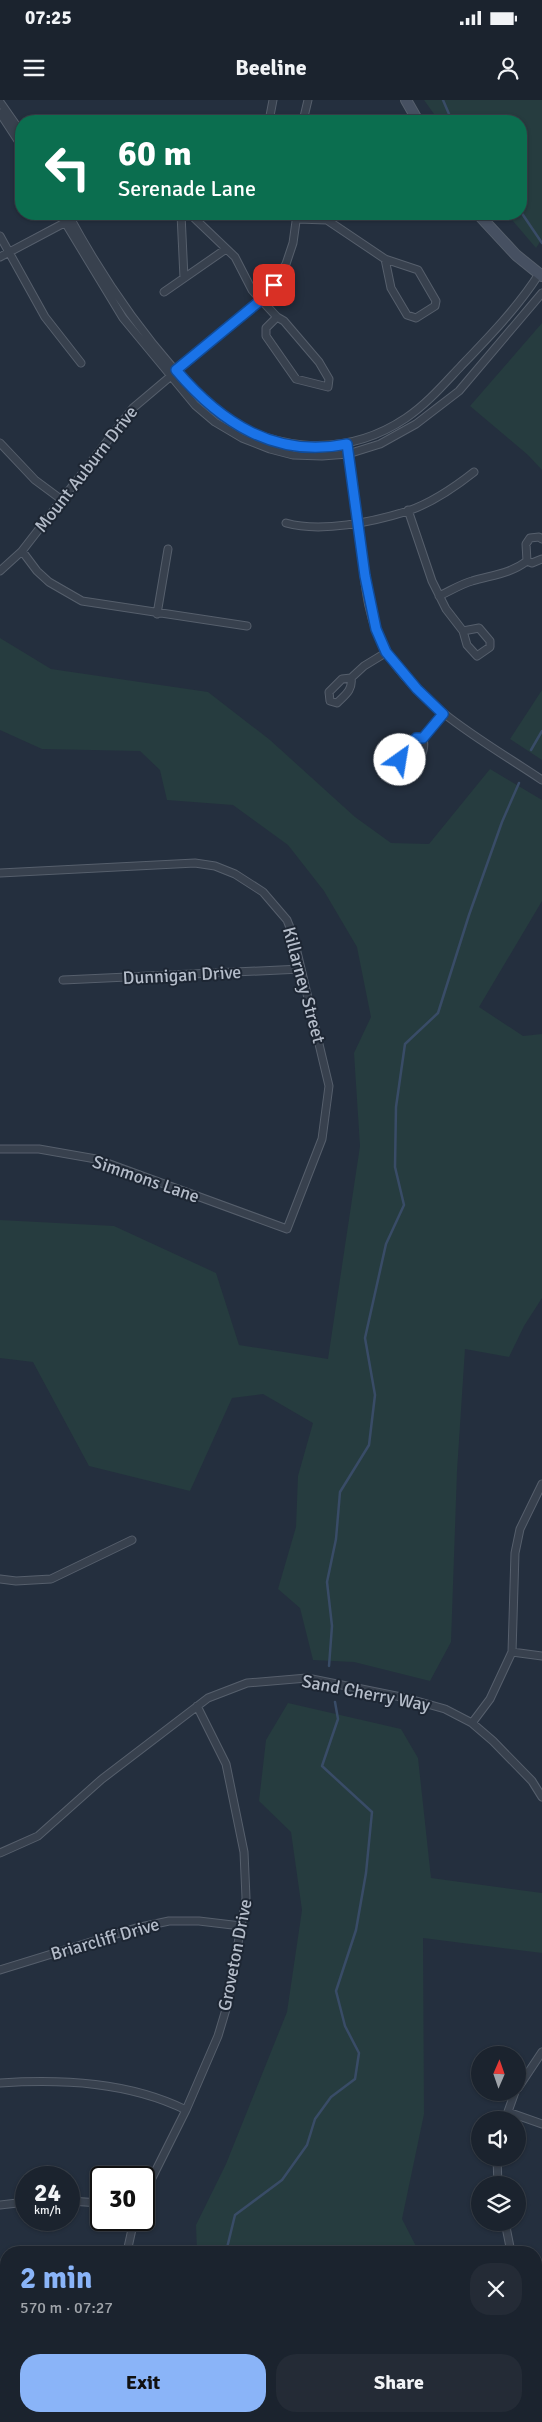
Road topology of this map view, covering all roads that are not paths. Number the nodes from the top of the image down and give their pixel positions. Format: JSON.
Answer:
{"nodes":[{"id":1,"x":274,"y":100,"type":"edge"},
{"id":2,"x":308,"y":100,"type":"edge"},
{"id":3,"x":406,"y":100,"type":"edge"},
{"id":4,"x":0,"y":102,"type":"edge"},
{"id":5,"x":0,"y":113,"type":"edge"},
{"id":6,"x":270,"y":115,"type":"edge"},
{"id":7,"x":304,"y":115,"type":"edge"},
{"id":8,"x":415,"y":115,"type":"edge"},
{"id":9,"x":15,"y":123,"type":"edge"},
{"id":10,"x":15,"y":136,"type":"edge"},
{"id":11,"x":66,"y":220,"type":"edge"},
{"id":12,"x":69,"y":220,"type":"edge"},
{"id":13,"x":69,"y":220,"type":"edge"},
{"id":14,"x":181,"y":220,"type":"edge"},
{"id":15,"x":196,"y":220,"type":"edge"},
{"id":16,"x":296,"y":220,"type":"edge"},
{"id":17,"x":330,"y":220,"type":"edge"},
{"id":18,"x":484,"y":220,"type":"edge"},
{"id":19,"x":0,"y":236,"type":"edge"},
{"id":20,"x":226,"y":249,"type":"junction"},
{"id":21,"x":8,"y":251,"type":"junction"},
{"id":22,"x":0,"y":257,"type":"edge"},
{"id":23,"x":385,"y":259,"type":"junction"},
{"id":24,"x":541,"y":275,"type":"edge"},
{"id":25,"x":184,"y":278,"type":"junction"},
{"id":26,"x":164,"y":292,"type":"dead end"},
{"id":27,"x":542,"y":293,"type":"edge"},
{"id":28,"x":261,"y":300,"type":"junction"},
{"id":29,"x":277,"y":317,"type":"junction"},
{"id":30,"x":81,"y":363,"type":"dead end"},
{"id":31,"x":176,"y":370,"type":"junction"},
{"id":32,"x":169,"y":376,"type":"junction"},
{"id":33,"x":0,"y":443,"type":"edge"},
{"id":34,"x":347,"y":444,"type":"junction"},
{"id":35,"x":348,"y":454,"type":"junction"},
{"id":36,"x":474,"y":472,"type":"dead end"},
{"id":37,"x":62,"y":500,"type":"junction"},
{"id":38,"x":408,"y":510,"type":"junction"},
{"id":39,"x":358,"y":522,"type":"junction"},
{"id":40,"x":286,"y":523,"type":"dead end"},
{"id":41,"x":542,"y":539,"type":"edge"},
{"id":42,"x":168,"y":549,"type":"dead end"},
{"id":43,"x":22,"y":551,"type":"junction"},
{"id":44,"x":542,"y":559,"type":"edge"},
{"id":45,"x":527,"y":561,"type":"junction"},
{"id":46,"x":0,"y":571,"type":"edge"},
{"id":47,"x":439,"y":596,"type":"junction"},
{"id":48,"x":157,"y":614,"type":"junction"},
{"id":49,"x":247,"y":626,"type":"dead end"},
{"id":50,"x":463,"y":631,"type":"dead end"},
{"id":51,"x":386,"y":652,"type":"junction"},
{"id":52,"x":351,"y":678,"type":"dead end"},
{"id":53,"x":443,"y":714,"type":"junction"},
{"id":54,"x":423,"y":738,"type":"dead end"},
{"id":55,"x":542,"y":780,"type":"edge"},
{"id":56,"x":0,"y":873,"type":"edge"},
{"id":57,"x":301,"y":969,"type":"junction"},
{"id":58,"x":63,"y":980,"type":"dead end"},
{"id":59,"x":0,"y":1149,"type":"edge"},
{"id":60,"x":287,"y":1230,"type":"joint"},
{"id":61,"x":542,"y":1484,"type":"edge"},
{"id":62,"x":132,"y":1540,"type":"dead end"},
{"id":63,"x":0,"y":1579,"type":"edge"},
{"id":64,"x":512,"y":1652,"type":"junction"},
{"id":65,"x":542,"y":1656,"type":"edge"},
{"id":66,"x":197,"y":1706,"type":"junction"},
{"id":67,"x":472,"y":1724,"type":"junction"},
{"id":68,"x":542,"y":1797,"type":"edge"},
{"id":69,"x":0,"y":1853,"type":"edge"},
{"id":70,"x":241,"y":1926,"type":"junction"},
{"id":71,"x":0,"y":1970,"type":"edge"},
{"id":72,"x":542,"y":2052,"type":"edge"},
{"id":73,"x":526,"y":2076,"type":"edge"},
{"id":74,"x":0,"y":2083,"type":"edge"},
{"id":75,"x":186,"y":2110,"type":"junction"},
{"id":76,"x":526,"y":2118,"type":"edge"},
{"id":77,"x":542,"y":2124,"type":"edge"},
{"id":78,"x":155,"y":2172,"type":"edge"},
{"id":79,"x":15,"y":2203,"type":"edge"},
{"id":80,"x":0,"y":2205,"type":"edge"},
{"id":81,"x":132,"y":2231,"type":"edge"},
{"id":82,"x":507,"y":2231,"type":"edge"},
{"id":83,"x":128,"y":2246,"type":"edge"},
{"id":84,"x":510,"y":2246,"type":"edge"}],
"edges":[{"from":1,"to":6,"type":"street"},
{"from":2,"to":7,"type":"street"},
{"from":3,"to":8,"type":"main road"},
{"from":4,"to":9,"type":"street"},
{"from":5,"to":10,"type":"street"},
{"from":11,"to":21,"type":"street"},
{"from":12,"to":31,"type":"street"},
{"from":13,"to":32,"type":"street"},
{"from":14,"to":25,"type":"street"},
{"from":15,"to":20,"type":"street"},
{"from":16,"to":28,"type":"street","name":"Mount Auburn Drive"},
{"from":17,"to":23,"type":"street"},
{"from":18,"to":24,"type":"main road"},
{"from":19,"to":21,"type":"street"},
{"from":20,"to":25,"type":"street"},
{"from":20,"to":28,"type":"street"},
{"from":21,"to":22,"type":"street"},
{"from":21,"to":30,"type":"street"},
{"from":23,"to":23,"type":"street"},
{"from":24,"to":34,"type":"street"},
{"from":25,"to":26,"type":"street"},
{"from":27,"to":35,"type":"street"},
{"from":28,"to":29,"type":"street"},
{"from":28,"to":31,"type":"street","name":"Mount Auburn Drive"},
{"from":29,"to":29,"type":"street"},
{"from":31,"to":32,"type":"street","name":"Mount Auburn Drive"},
{"from":31,"to":34,"type":"street"},
{"from":32,"to":35,"type":"street"},
{"from":32,"to":37,"type":"street","name":"Mount Auburn Drive"},
{"from":33,"to":37,"type":"street"},
{"from":34,"to":35,"type":"street"},
{"from":35,"to":39,"type":"street"},
{"from":36,"to":38,"type":"street"},
{"from":37,"to":43,"type":"street","name":"Mount Auburn Drive"},
{"from":38,"to":39,"type":"street"},
{"from":38,"to":47,"type":"street"},
{"from":39,"to":40,"type":"street"},
{"from":39,"to":51,"type":"street"},
{"from":41,"to":45,"type":"street"},
{"from":42,"to":48,"type":"street"},
{"from":43,"to":46,"type":"street","name":"Mount Auburn Drive"},
{"from":43,"to":48,"type":"street"},
{"from":44,"to":45,"type":"street"},
{"from":45,"to":47,"type":"street"},
{"from":47,"to":50,"type":"street"},
{"from":48,"to":49,"type":"street"},
{"from":51,"to":52,"type":"street"},
{"from":51,"to":53,"type":"street"},
{"from":53,"to":54,"type":"street"},
{"from":53,"to":55,"type":"street"},
{"from":56,"to":57,"type":"street","name":"Killarney Street"},
{"from":57,"to":58,"type":"street","name":"Dunnigan Drive"},
{"from":57,"to":60,"type":"street","name":"Killarney Street"},
{"from":59,"to":60,"type":"street","name":"Simmons Lane"},
{"from":61,"to":64,"type":"street"},
{"from":62,"to":63,"type":"street"},
{"from":64,"to":65,"type":"street"},
{"from":64,"to":67,"type":"street"},
{"from":66,"to":67,"type":"street","name":"Sand Cherry Way"},
{"from":66,"to":69,"type":"street","name":"Sand Cherry Way"},
{"from":66,"to":70,"type":"street","name":"Groveton Drive"},
{"from":67,"to":68,"type":"street","name":"Sand Cherry Way"},
{"from":70,"to":71,"type":"street","name":"Briarcliff Drive"},
{"from":70,"to":75,"type":"street","name":"Groveton Drive"},
{"from":72,"to":73,"type":"street"},
{"from":74,"to":75,"type":"street"},
{"from":75,"to":78,"type":"street","name":"Groveton Drive"},
{"from":76,"to":77,"type":"street"},
{"from":79,"to":80,"type":"street"},
{"from":81,"to":83,"type":"street"},
{"from":82,"to":84,"type":"street"}]}
